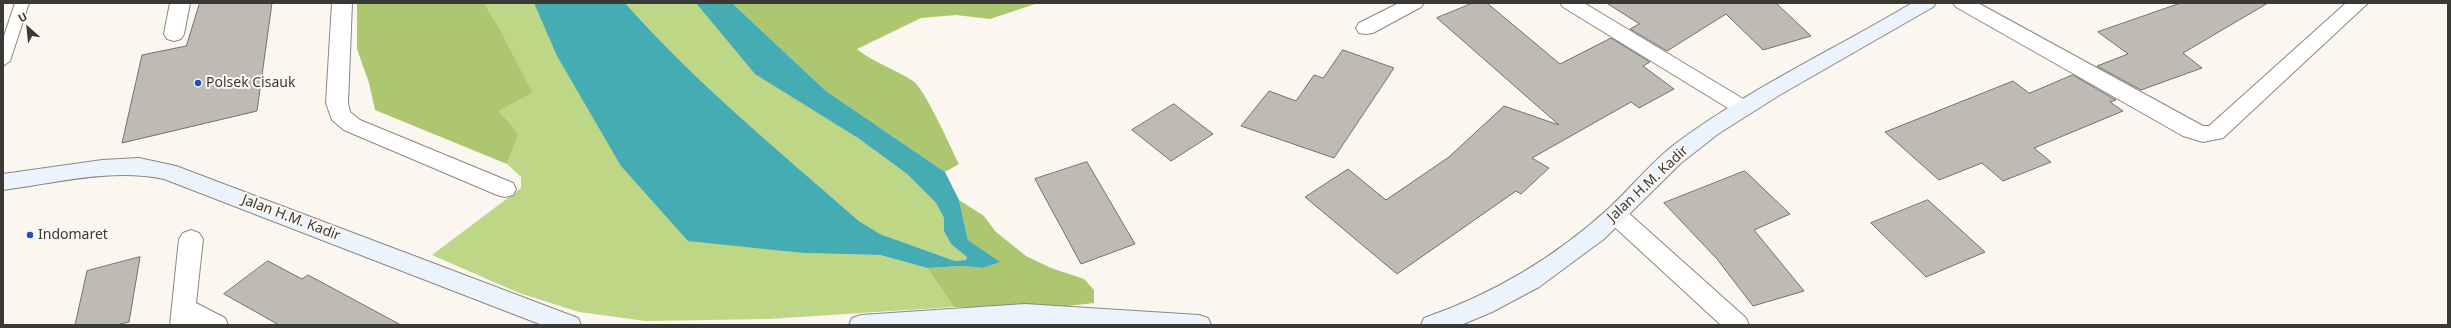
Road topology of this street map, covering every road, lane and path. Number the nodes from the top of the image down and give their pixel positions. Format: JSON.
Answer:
{"nodes":[{"id":1,"x":22,"y":3,"type":"edge"},
{"id":2,"x":180,"y":3,"type":"edge"},
{"id":3,"x":342,"y":3,"type":"edge"},
{"id":4,"x":1414,"y":3,"type":"edge"},
{"id":5,"x":1570,"y":3,"type":"edge"},
{"id":6,"x":1926,"y":3,"type":"edge"},
{"id":7,"x":1963,"y":3,"type":"edge"},
{"id":8,"x":2358,"y":3,"type":"edge"},
{"id":9,"x":1366,"y":28,"type":"dead end"},
{"id":10,"x":174,"y":34,"type":"dead end"},
{"id":11,"x":3,"y":61,"type":"edge"},
{"id":12,"x":1743,"y":108,"type":"junction"},
{"id":13,"x":3,"y":182,"type":"edge"},
{"id":14,"x":505,"y":189,"type":"dead end"},
{"id":15,"x":1616,"y":215,"type":"junction"},
{"id":16,"x":191,"y":240,"type":"dead end"},
{"id":17,"x":184,"y":317,"type":"edge"},
{"id":18,"x":216,"y":325,"type":"edge"},
{"id":19,"x":569,"y":325,"type":"edge"},
{"id":20,"x":861,"y":325,"type":"edge"},
{"id":21,"x":1198,"y":325,"type":"edge"},
{"id":22,"x":1433,"y":325,"type":"edge"},
{"id":23,"x":1737,"y":325,"type":"edge"}],
"edges":[{"from":1,"to":11,"type":"lane"},
{"from":2,"to":10,"type":"street"},
{"from":3,"to":14,"type":"street"},
{"from":4,"to":9,"type":"street"},
{"from":5,"to":12,"type":"street"},
{"from":6,"to":12,"type":"street","name":"Jalan H.M. Kadir"},
{"from":7,"to":8,"type":"street"},
{"from":12,"to":15,"type":"street","name":"Jalan H.M. Kadir"},
{"from":13,"to":19,"type":"street","name":"Jalan H.M. Kadir"},
{"from":15,"to":22,"type":"street","name":"Jalan H.M. Kadir"},
{"from":15,"to":23,"type":"street"},
{"from":16,"to":17,"type":"street"},
{"from":17,"to":18,"type":"street"},
{"from":20,"to":21,"type":"street"}]}
